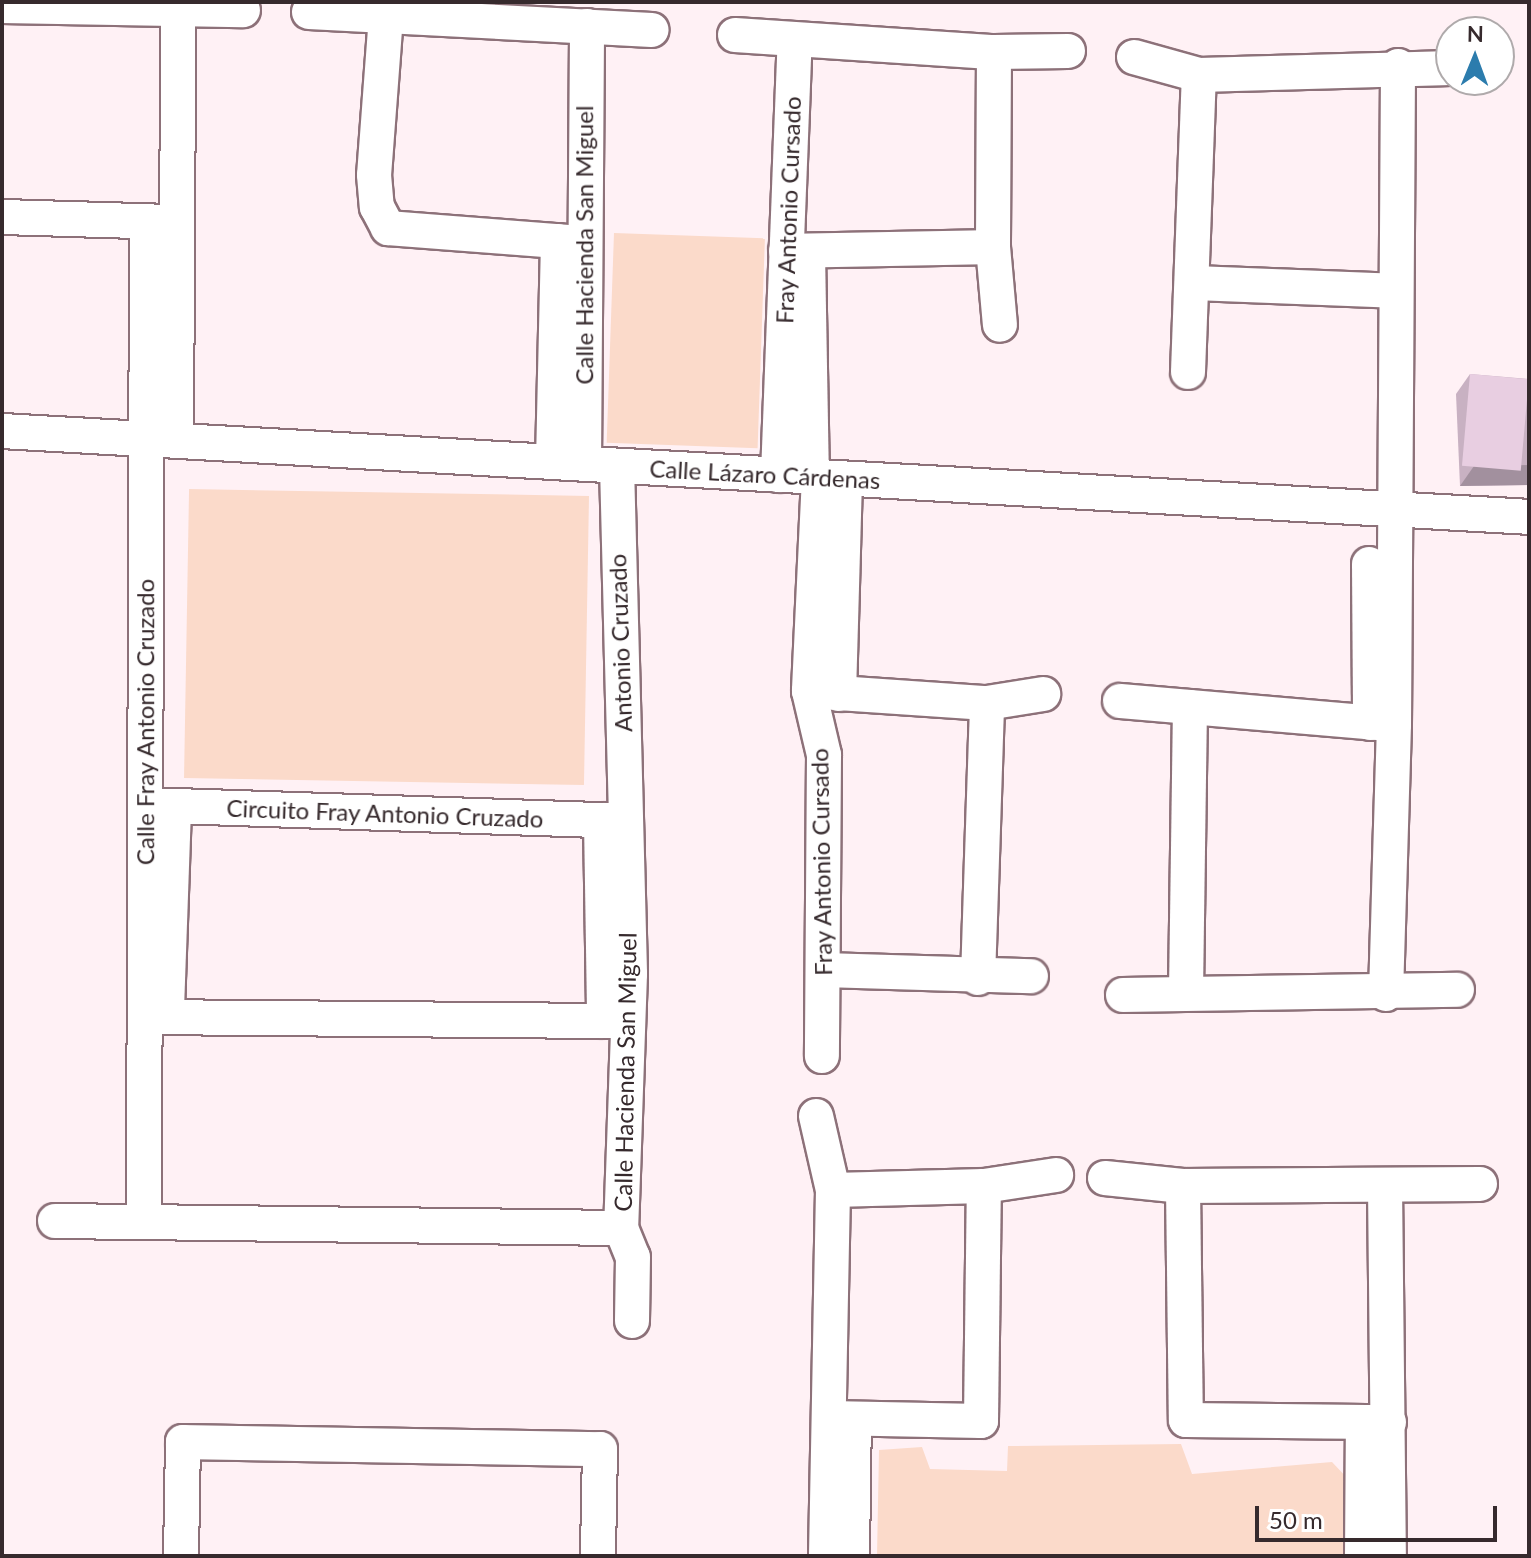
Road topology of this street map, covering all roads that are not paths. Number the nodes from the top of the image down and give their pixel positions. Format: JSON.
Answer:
{"nodes":[{"id":1,"x":2,"y":6,"type":"edge"},
{"id":2,"x":178,"y":6,"type":"edge"},
{"id":3,"x":243,"y":10,"type":"dead end"},
{"id":4,"x":309,"y":12,"type":"dead end"},
{"id":5,"x":386,"y":16,"type":"junction"},
{"id":6,"x":587,"y":26,"type":"junction"},
{"id":7,"x":652,"y":30,"type":"dead end"},
{"id":8,"x":735,"y":35,"type":"dead end"},
{"id":9,"x":795,"y":40,"type":"junction"},
{"id":10,"x":1068,"y":51,"type":"dead end"},
{"id":11,"x":994,"y":52,"type":"junction"},
{"id":12,"x":1134,"y":57,"type":"dead end"},
{"id":13,"x":1398,"y":66,"type":"junction"},
{"id":14,"x":1435,"y":67,"type":"edge"},
{"id":15,"x":1199,"y":75,"type":"junction"},
{"id":16,"x":2,"y":217,"type":"edge"},
{"id":17,"x":160,"y":221,"type":"junction"},
{"id":18,"x":571,"y":242,"type":"junction"},
{"id":19,"x":993,"y":247,"type":"junction"},
{"id":20,"x":797,"y":252,"type":"junction"},
{"id":21,"x":1192,"y":283,"type":"junction"},
{"id":22,"x":1385,"y":291,"type":"junction"},
{"id":23,"x":1000,"y":325,"type":"dead end"},
{"id":24,"x":1188,"y":372,"type":"dead end"},
{"id":25,"x":2,"y":431,"type":"edge"},
{"id":26,"x":161,"y":440,"type":"junction"},
{"id":27,"x":584,"y":464,"type":"junction"},
{"id":28,"x":778,"y":475,"type":"junction"},
{"id":29,"x":825,"y":478,"type":"junction"},
{"id":30,"x":1381,"y":509,"type":"junction"},
{"id":31,"x":1529,"y":517,"type":"edge"},
{"id":32,"x":824,"y":692,"type":"junction"},
{"id":33,"x":1043,"y":694,"type":"dead end"},
{"id":34,"x":1120,"y":701,"type":"dead end"},
{"id":35,"x":987,"y":703,"type":"junction"},
{"id":36,"x":1190,"y":707,"type":"junction"},
{"id":37,"x":1382,"y":724,"type":"junction"},
{"id":38,"x":160,"y":806,"type":"junction"},
{"id":39,"x":613,"y":820,"type":"junction"},
{"id":40,"x":824,"y":970,"type":"junction"},
{"id":41,"x":1031,"y":976,"type":"dead end"},
{"id":42,"x":978,"y":978,"type":"junction"},
{"id":43,"x":1457,"y":990,"type":"dead end"},
{"id":44,"x":1186,"y":992,"type":"junction"},
{"id":45,"x":1386,"y":994,"type":"junction"},
{"id":46,"x":1123,"y":995,"type":"dead end"},
{"id":47,"x":155,"y":1017,"type":"junction"},
{"id":48,"x":616,"y":1021,"type":"junction"},
{"id":49,"x":822,"y":1056,"type":"dead end"},
{"id":50,"x":816,"y":1116,"type":"dead end"},
{"id":51,"x":1056,"y":1175,"type":"dead end"},
{"id":52,"x":1105,"y":1178,"type":"dead end"},
{"id":53,"x":1480,"y":1184,"type":"dead end"},
{"id":54,"x":984,"y":1186,"type":"junction"},
{"id":55,"x":1183,"y":1186,"type":"junction"},
{"id":56,"x":1385,"y":1186,"type":"junction"},
{"id":57,"x":833,"y":1190,"type":"junction"},
{"id":58,"x":55,"y":1221,"type":"dead end"},
{"id":59,"x":144,"y":1222,"type":"junction"},
{"id":60,"x":621,"y":1228,"type":"junction"},
{"id":61,"x":632,"y":1321,"type":"dead end"},
{"id":62,"x":841,"y":1418,"type":"junction"},
{"id":63,"x":1376,"y":1422,"type":"junction"},
{"id":64,"x":181,"y":1556,"type":"edge"},
{"id":65,"x":598,"y":1556,"type":"edge"},
{"id":66,"x":826,"y":1556,"type":"edge"},
{"id":67,"x":852,"y":1556,"type":"edge"},
{"id":68,"x":1362,"y":1556,"type":"edge"},
{"id":69,"x":1389,"y":1556,"type":"edge"}],
"edges":[{"from":1,"to":2,"type":"street"},
{"from":2,"to":3,"type":"street"},
{"from":2,"to":17,"type":"street","name":"Calle Fray Antonio Cruzado"},
{"from":4,"to":5,"type":"street"},
{"from":5,"to":6,"type":"street"},
{"from":5,"to":18,"type":"street"},
{"from":6,"to":7,"type":"street"},
{"from":6,"to":18,"type":"street","name":"Calle Hacienda San Miguel"},
{"from":8,"to":9,"type":"street"},
{"from":9,"to":11,"type":"street"},
{"from":9,"to":20,"type":"street","name":"Fray Antonio Cursado"},
{"from":10,"to":11,"type":"street"},
{"from":11,"to":19,"type":"street"},
{"from":12,"to":15,"type":"street"},
{"from":13,"to":14,"type":"street"},
{"from":13,"to":15,"type":"street"},
{"from":13,"to":22,"type":"street"},
{"from":15,"to":21,"type":"street"},
{"from":16,"to":17,"type":"street"},
{"from":17,"to":26,"type":"street","name":"Calle Fray Antonio Cruzado"},
{"from":18,"to":27,"type":"street","name":"Calle Hacienda San Miguel"},
{"from":19,"to":20,"type":"street"},
{"from":19,"to":23,"type":"street"},
{"from":20,"to":28,"type":"street","name":"Fray Antonio Cursado"},
{"from":20,"to":29,"type":"street","name":"Fray Antonio Cursado"},
{"from":21,"to":22,"type":"street"},
{"from":21,"to":24,"type":"street"},
{"from":22,"to":30,"type":"street"},
{"from":25,"to":26,"type":"street","name":"Calle Lázaro Cárdenas"},
{"from":26,"to":27,"type":"street","name":"Calle Lázaro Cárdenas"},
{"from":26,"to":38,"type":"street","name":"Calle Fray Antonio Cruzado"},
{"from":27,"to":28,"type":"street","name":"Calle Lázaro Cárdenas"},
{"from":27,"to":39,"type":"street","name":"Antonio Cruzado"},
{"from":28,"to":29,"type":"street","name":"Calle Lázaro Cárdenas"},
{"from":29,"to":30,"type":"street","name":"Calle Lázaro Cárdenas"},
{"from":29,"to":32,"type":"street","name":"Fray Antonio Cursado"},
{"from":30,"to":31,"type":"street","name":"Calle Lázaro Cárdenas"},
{"from":30,"to":37,"type":"street"},
{"from":32,"to":35,"type":"street"},
{"from":32,"to":40,"type":"street","name":"Fray Antonio Cursado"},
{"from":33,"to":35,"type":"street"},
{"from":34,"to":36,"type":"street"},
{"from":35,"to":42,"type":"street"},
{"from":36,"to":37,"type":"street"},
{"from":36,"to":44,"type":"street"},
{"from":37,"to":45,"type":"street"},
{"from":38,"to":39,"type":"street","name":"Circuito Fray Antonio Cruzado"},
{"from":38,"to":47,"type":"street","name":"Calle Fray Antonio Cruzado"},
{"from":39,"to":48,"type":"street","name":"Calle Hacienda San Miguel"},
{"from":40,"to":42,"type":"street"},
{"from":40,"to":49,"type":"street","name":"Fray Antonio Cursado"},
{"from":41,"to":42,"type":"street"},
{"from":43,"to":45,"type":"street"},
{"from":44,"to":45,"type":"street"},
{"from":44,"to":46,"type":"street"},
{"from":47,"to":48,"type":"street"},
{"from":47,"to":59,"type":"street","name":"Calle Fray Antonio Cruzado"},
{"from":48,"to":60,"type":"street","name":"Calle Hacienda San Miguel"},
{"from":50,"to":57,"type":"street"},
{"from":51,"to":54,"type":"street"},
{"from":52,"to":55,"type":"street"},
{"from":53,"to":56,"type":"street"},
{"from":54,"to":57,"type":"street"},
{"from":54,"to":62,"type":"street"},
{"from":55,"to":56,"type":"street"},
{"from":55,"to":63,"type":"street"},
{"from":56,"to":63,"type":"street"},
{"from":57,"to":62,"type":"street"},
{"from":58,"to":59,"type":"street"},
{"from":59,"to":60,"type":"street"},
{"from":60,"to":61,"type":"street","name":"Calle Hacienda San Miguel"},
{"from":62,"to":66,"type":"street"},
{"from":62,"to":67,"type":"street"},
{"from":63,"to":68,"type":"street"},
{"from":63,"to":69,"type":"street"},
{"from":64,"to":65,"type":"street"}]}
